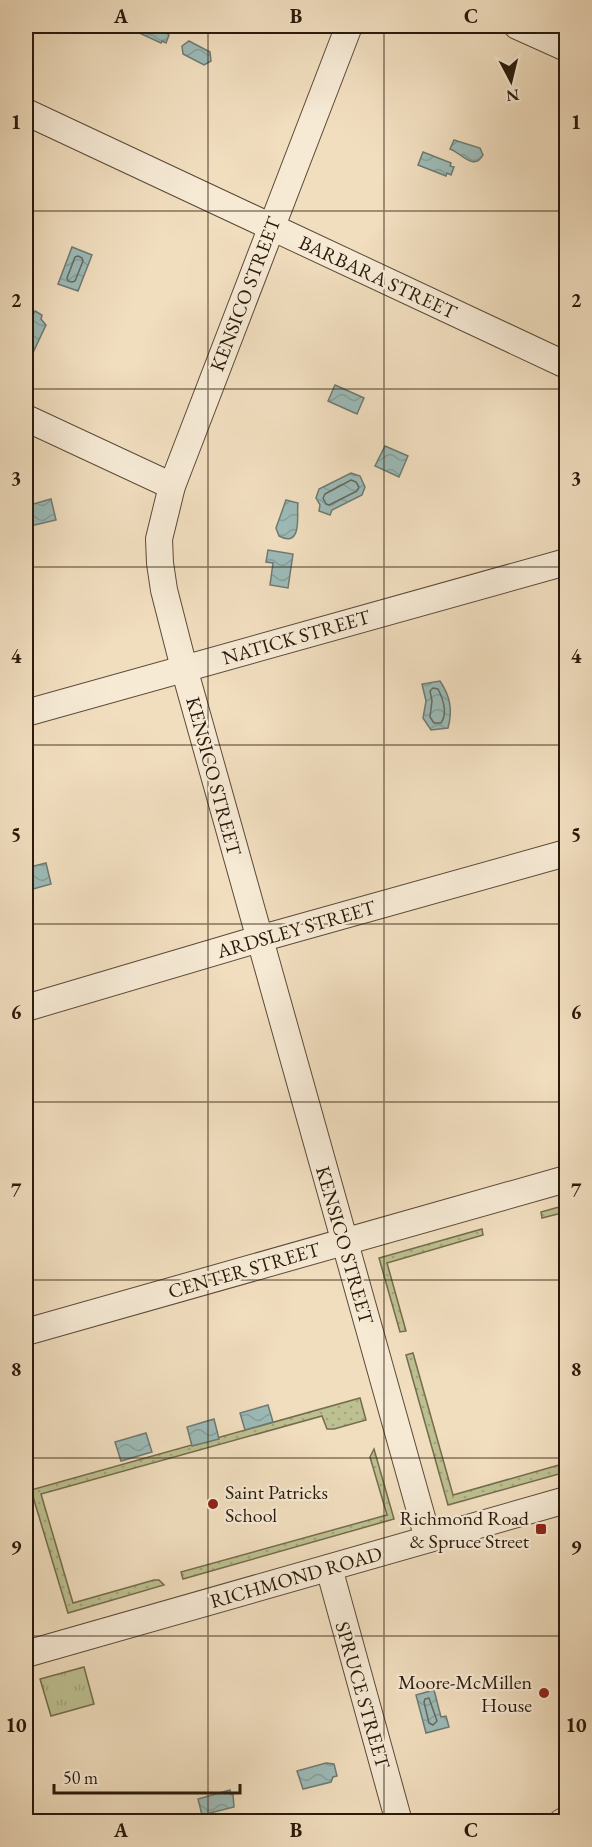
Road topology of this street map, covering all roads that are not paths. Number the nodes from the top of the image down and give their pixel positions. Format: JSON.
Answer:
{"nodes":[{"id":1,"x":349,"y":26,"type":"edge"},
{"id":2,"x":517,"y":26,"type":"edge"},
{"id":3,"x":567,"y":48,"type":"edge"},
{"id":4,"x":26,"y":112,"type":"edge"},
{"id":5,"x":271,"y":227,"type":"junction"},
{"id":6,"x":567,"y":365,"type":"edge"},
{"id":7,"x":26,"y":419,"type":"edge"},
{"id":8,"x":172,"y":486,"type":"junction"},
{"id":9,"x":567,"y":562,"type":"edge"},
{"id":10,"x":184,"y":668,"type":"junction"},
{"id":11,"x":26,"y":713,"type":"edge"},
{"id":12,"x":567,"y":853,"type":"edge"},
{"id":13,"x":259,"y":939,"type":"junction"},
{"id":14,"x":26,"y":1008,"type":"edge"},
{"id":15,"x":567,"y":1179,"type":"edge"},
{"id":16,"x":344,"y":1242,"type":"junction"},
{"id":17,"x":26,"y":1332,"type":"edge"},
{"id":18,"x":567,"y":1500,"type":"edge"},
{"id":19,"x":428,"y":1539,"type":"junction"},
{"id":20,"x":328,"y":1568,"type":"junction"},
{"id":21,"x":26,"y":1654,"type":"edge"},
{"id":22,"x":567,"y":1820,"type":"edge"},
{"id":23,"x":399,"y":1821,"type":"edge"},
{"id":24,"x":562,"y":1821,"type":"edge"}],
"edges":[{"from":1,"to":5,"type":"street","name":"KENSICO STREET"},
{"from":2,"to":3,"type":"street"},
{"from":4,"to":5,"type":"street","name":"BARBARA STREET"},
{"from":5,"to":6,"type":"street","name":"BARBARA STREET"},
{"from":5,"to":8,"type":"street","name":"KENSICO STREET"},
{"from":7,"to":8,"type":"street"},
{"from":8,"to":10,"type":"street","name":"KENSICO STREET"},
{"from":9,"to":10,"type":"street","name":"NATICK STREET"},
{"from":10,"to":11,"type":"street","name":"NATICK STREET"},
{"from":10,"to":13,"type":"street","name":"KENSICO STREET"},
{"from":12,"to":13,"type":"street","name":"ARDSLEY STREET"},
{"from":13,"to":14,"type":"street","name":"ARDSLEY STREET"},
{"from":13,"to":16,"type":"street","name":"KENSICO STREET"},
{"from":15,"to":16,"type":"street","name":"CENTER STREET"},
{"from":16,"to":17,"type":"street","name":"CENTER STREET"},
{"from":16,"to":19,"type":"street","name":"KENSICO STREET"},
{"from":18,"to":19,"type":"street","name":"RICHMOND ROAD"},
{"from":19,"to":20,"type":"street","name":"RICHMOND ROAD"},
{"from":20,"to":21,"type":"street","name":"RICHMOND ROAD"},
{"from":20,"to":23,"type":"street","name":"SPRUCE STREET"},
{"from":22,"to":24,"type":"street"}]}
